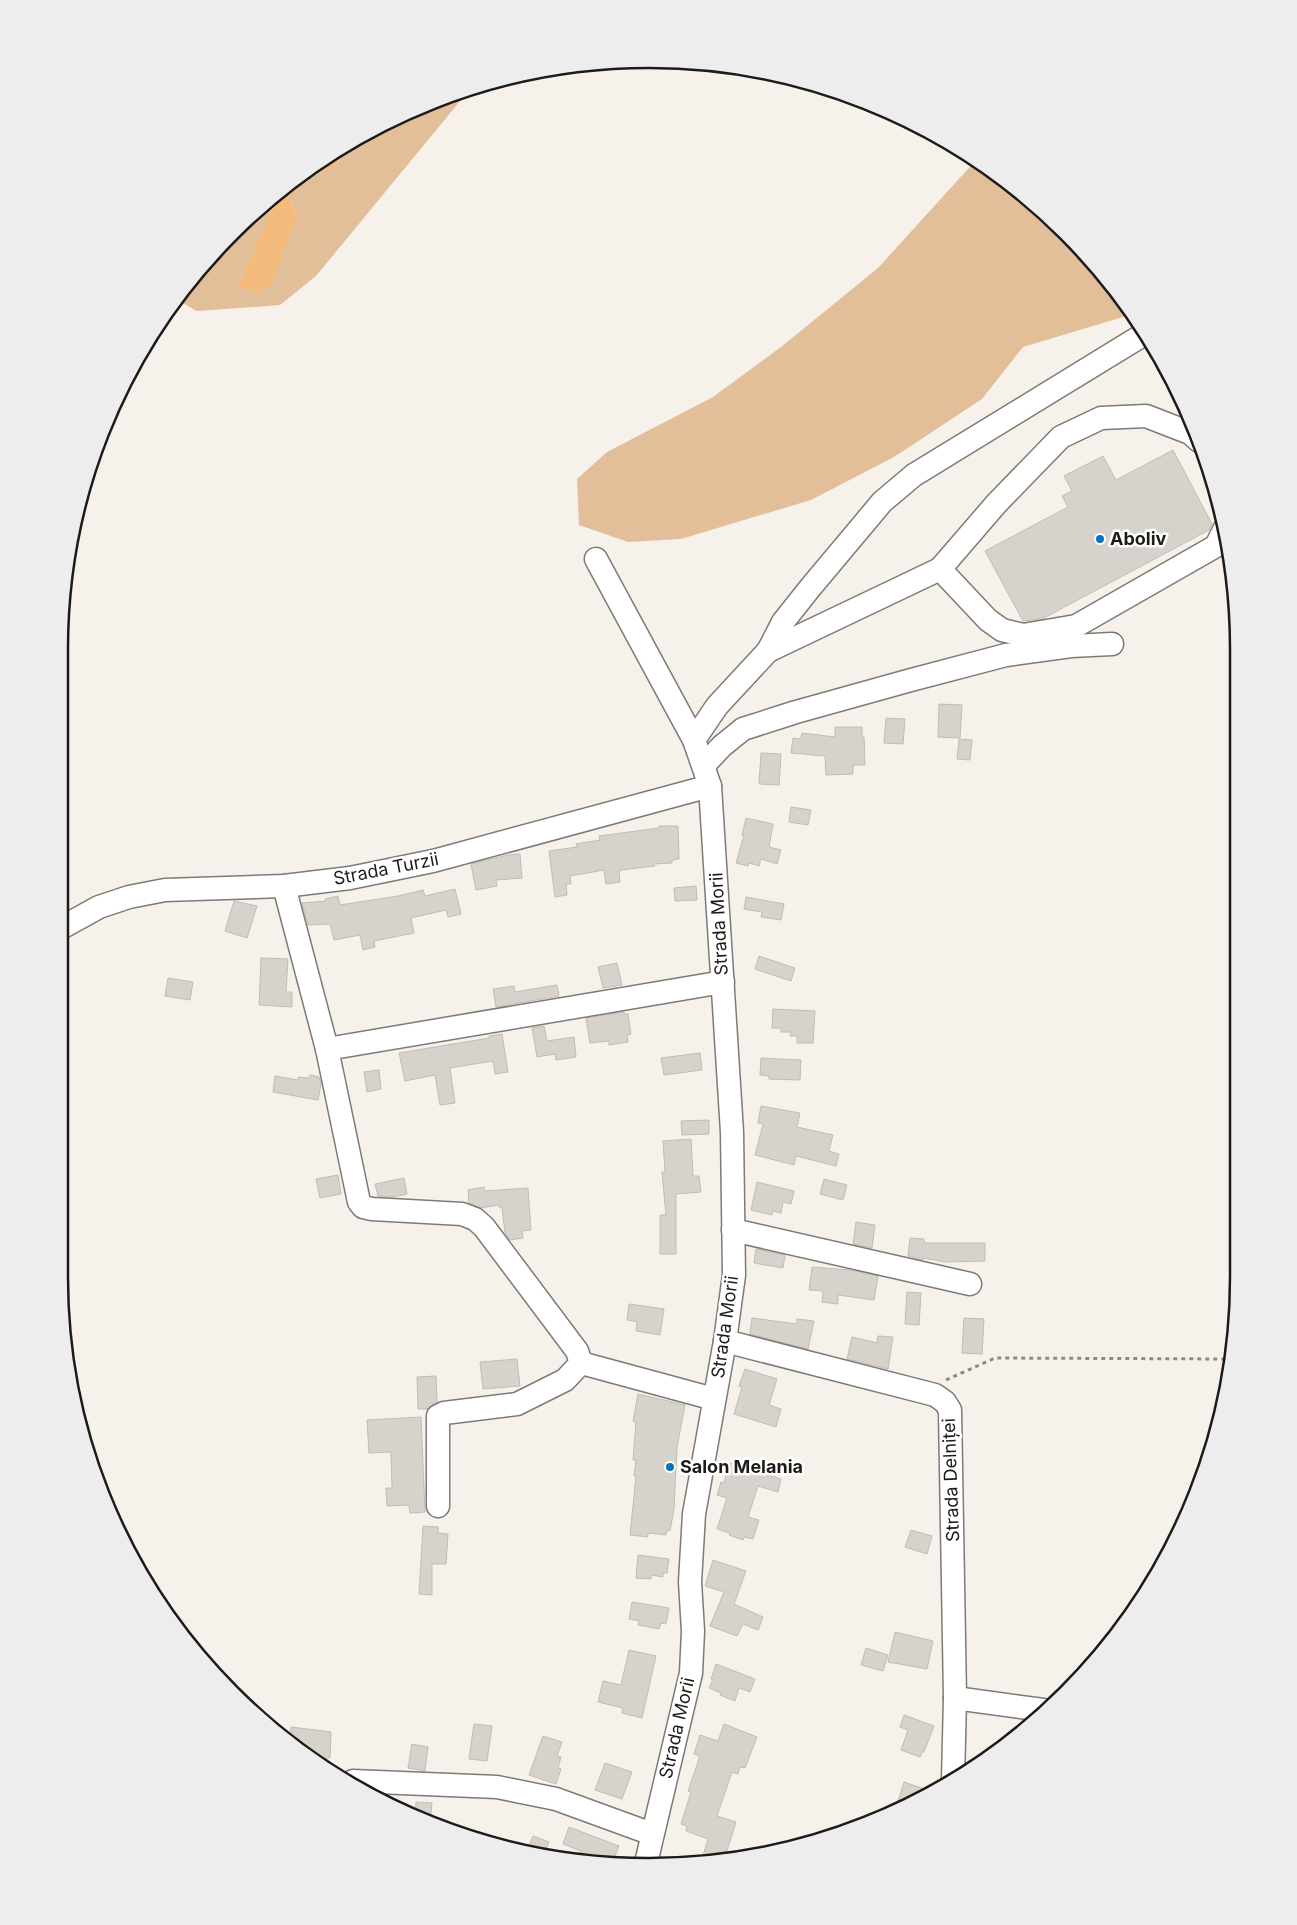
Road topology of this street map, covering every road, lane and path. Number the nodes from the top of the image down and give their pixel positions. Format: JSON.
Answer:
{"nodes":[{"id":1,"x":1139,"y":337,"type":"edge"},
{"id":2,"x":1187,"y":432,"type":"edge"},
{"id":3,"x":1219,"y":540,"type":"edge"},
{"id":4,"x":596,"y":559,"type":"dead end"},
{"id":5,"x":940,"y":568,"type":"junction"},
{"id":6,"x":1112,"y":644,"type":"dead end"},
{"id":7,"x":768,"y":651,"type":"junction"},
{"id":8,"x":694,"y":740,"type":"junction"},
{"id":9,"x":707,"y":775,"type":"junction"},
{"id":10,"x":284,"y":886,"type":"junction"},
{"id":11,"x":68,"y":924,"type":"edge"},
{"id":12,"x":723,"y":982,"type":"junction"},
{"id":13,"x":327,"y":1049,"type":"junction"},
{"id":14,"x":733,"y":1230,"type":"junction"},
{"id":15,"x":970,"y":1284,"type":"dead end"},
{"id":16,"x":725,"y":1340,"type":"junction"},
{"id":17,"x":1224,"y":1359,"type":"edge"},
{"id":18,"x":581,"y":1363,"type":"junction"},
{"id":19,"x":935,"y":1395,"type":"junction"},
{"id":20,"x":714,"y":1398,"type":"junction"},
{"id":21,"x":438,"y":1506,"type":"dead end"},
{"id":22,"x":955,"y":1698,"type":"junction"},
{"id":23,"x":1036,"y":1709,"type":"edge"},
{"id":24,"x":953,"y":1771,"type":"edge"},
{"id":25,"x":361,"y":1781,"type":"edge"},
{"id":26,"x":652,"y":1834,"type":"junction"},
{"id":27,"x":647,"y":1858,"type":"edge"}],
"edges":[{"from":1,"to":7,"type":"street"},
{"from":2,"to":5,"type":"street"},
{"from":3,"to":5,"type":"street"},
{"from":4,"to":8,"type":"street","name":"Strada Morii"},
{"from":5,"to":7,"type":"street"},
{"from":6,"to":9,"type":"street"},
{"from":7,"to":8,"type":"street"},
{"from":8,"to":9,"type":"street","name":"Strada Morii"},
{"from":9,"to":10,"type":"street","name":"Strada Turzii"},
{"from":9,"to":12,"type":"street","name":"Strada Morii"},
{"from":10,"to":11,"type":"street","name":"Strada Turzii"},
{"from":10,"to":13,"type":"street"},
{"from":12,"to":13,"type":"street"},
{"from":12,"to":14,"type":"street","name":"Strada Morii"},
{"from":13,"to":18,"type":"street"},
{"from":14,"to":15,"type":"street"},
{"from":14,"to":16,"type":"street","name":"Strada Morii"},
{"from":16,"to":19,"type":"street","name":"Strada Delniței"},
{"from":16,"to":20,"type":"street","name":"Strada Morii"},
{"from":17,"to":19,"type":"path"},
{"from":18,"to":20,"type":"street"},
{"from":18,"to":21,"type":"street"},
{"from":19,"to":22,"type":"street","name":"Strada Delniței"},
{"from":20,"to":26,"type":"street","name":"Strada Morii"},
{"from":22,"to":23,"type":"street"},
{"from":22,"to":24,"type":"street","name":"Strada Delniței"},
{"from":25,"to":26,"type":"street"},
{"from":26,"to":27,"type":"street","name":"Strada Morii"}]}
